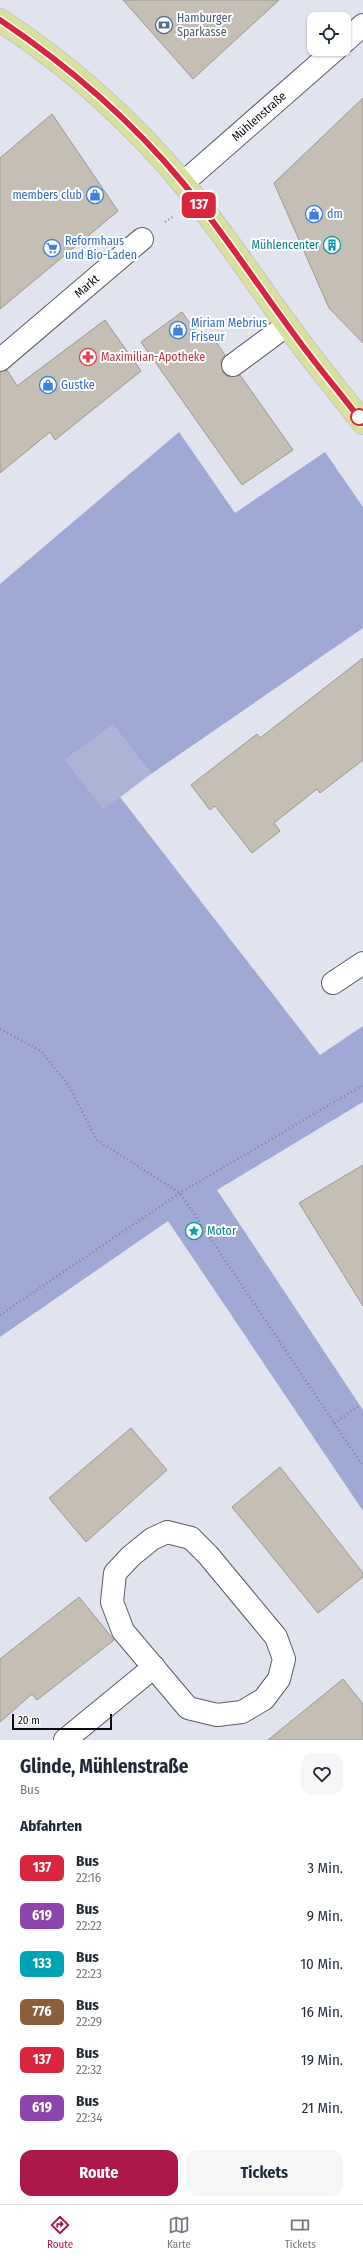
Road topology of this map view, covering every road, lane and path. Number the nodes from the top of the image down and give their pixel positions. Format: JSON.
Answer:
{"nodes":[{"id":1,"x":0,"y":20,"type":"edge"},
{"id":2,"x":363,"y":25,"type":"edge"},
{"id":3,"x":351,"y":36,"type":"edge"},
{"id":4,"x":328,"y":56,"type":"edge"},
{"id":5,"x":183,"y":183,"type":"junction"},
{"id":6,"x":196,"y":201,"type":"junction"},
{"id":7,"x":142,"y":239,"type":"joint"},
{"id":8,"x":287,"y":325,"type":"junction"},
{"id":9,"x":0,"y":360,"type":"edge"},
{"id":10,"x":233,"y":365,"type":"dead end"},
{"id":11,"x":363,"y":423,"type":"edge"},
{"id":12,"x":363,"y":963,"type":"edge"},
{"id":13,"x":333,"y":983,"type":"dead end"},
{"id":14,"x":0,"y":1029,"type":"edge"},
{"id":15,"x":363,"y":1085,"type":"edge"},
{"id":16,"x":180,"y":1193,"type":"junction"},
{"id":17,"x":0,"y":1315,"type":"edge"},
{"id":18,"x":360,"y":1405,"type":"dead end"},
{"id":19,"x":334,"y":1423,"type":"junction"},
{"id":20,"x":363,"y":1466,"type":"edge"},
{"id":21,"x":154,"y":1667,"type":"junction"},
{"id":22,"x":66,"y":1740,"type":"edge"}],
"edges":[{"from":1,"to":5,"type":"main road"},
{"from":2,"to":3,"type":"street"},
{"from":4,"to":5,"type":"street","name":"Mühlenstraße"},
{"from":5,"to":6,"type":"main road"},
{"from":6,"to":7,"type":"path"},
{"from":6,"to":8,"type":"main road"},
{"from":7,"to":9,"type":"street","name":"Markt"},
{"from":8,"to":10,"type":"street"},
{"from":8,"to":11,"type":"main road"},
{"from":12,"to":13,"type":"street"},
{"from":14,"to":16,"type":"path"},
{"from":15,"to":16,"type":"path"},
{"from":16,"to":17,"type":"path"},
{"from":16,"to":19,"type":"path"},
{"from":18,"to":19,"type":"path"},
{"from":19,"to":20,"type":"path"},
{"from":21,"to":21,"type":"street"},
{"from":21,"to":22,"type":"street"}]}
